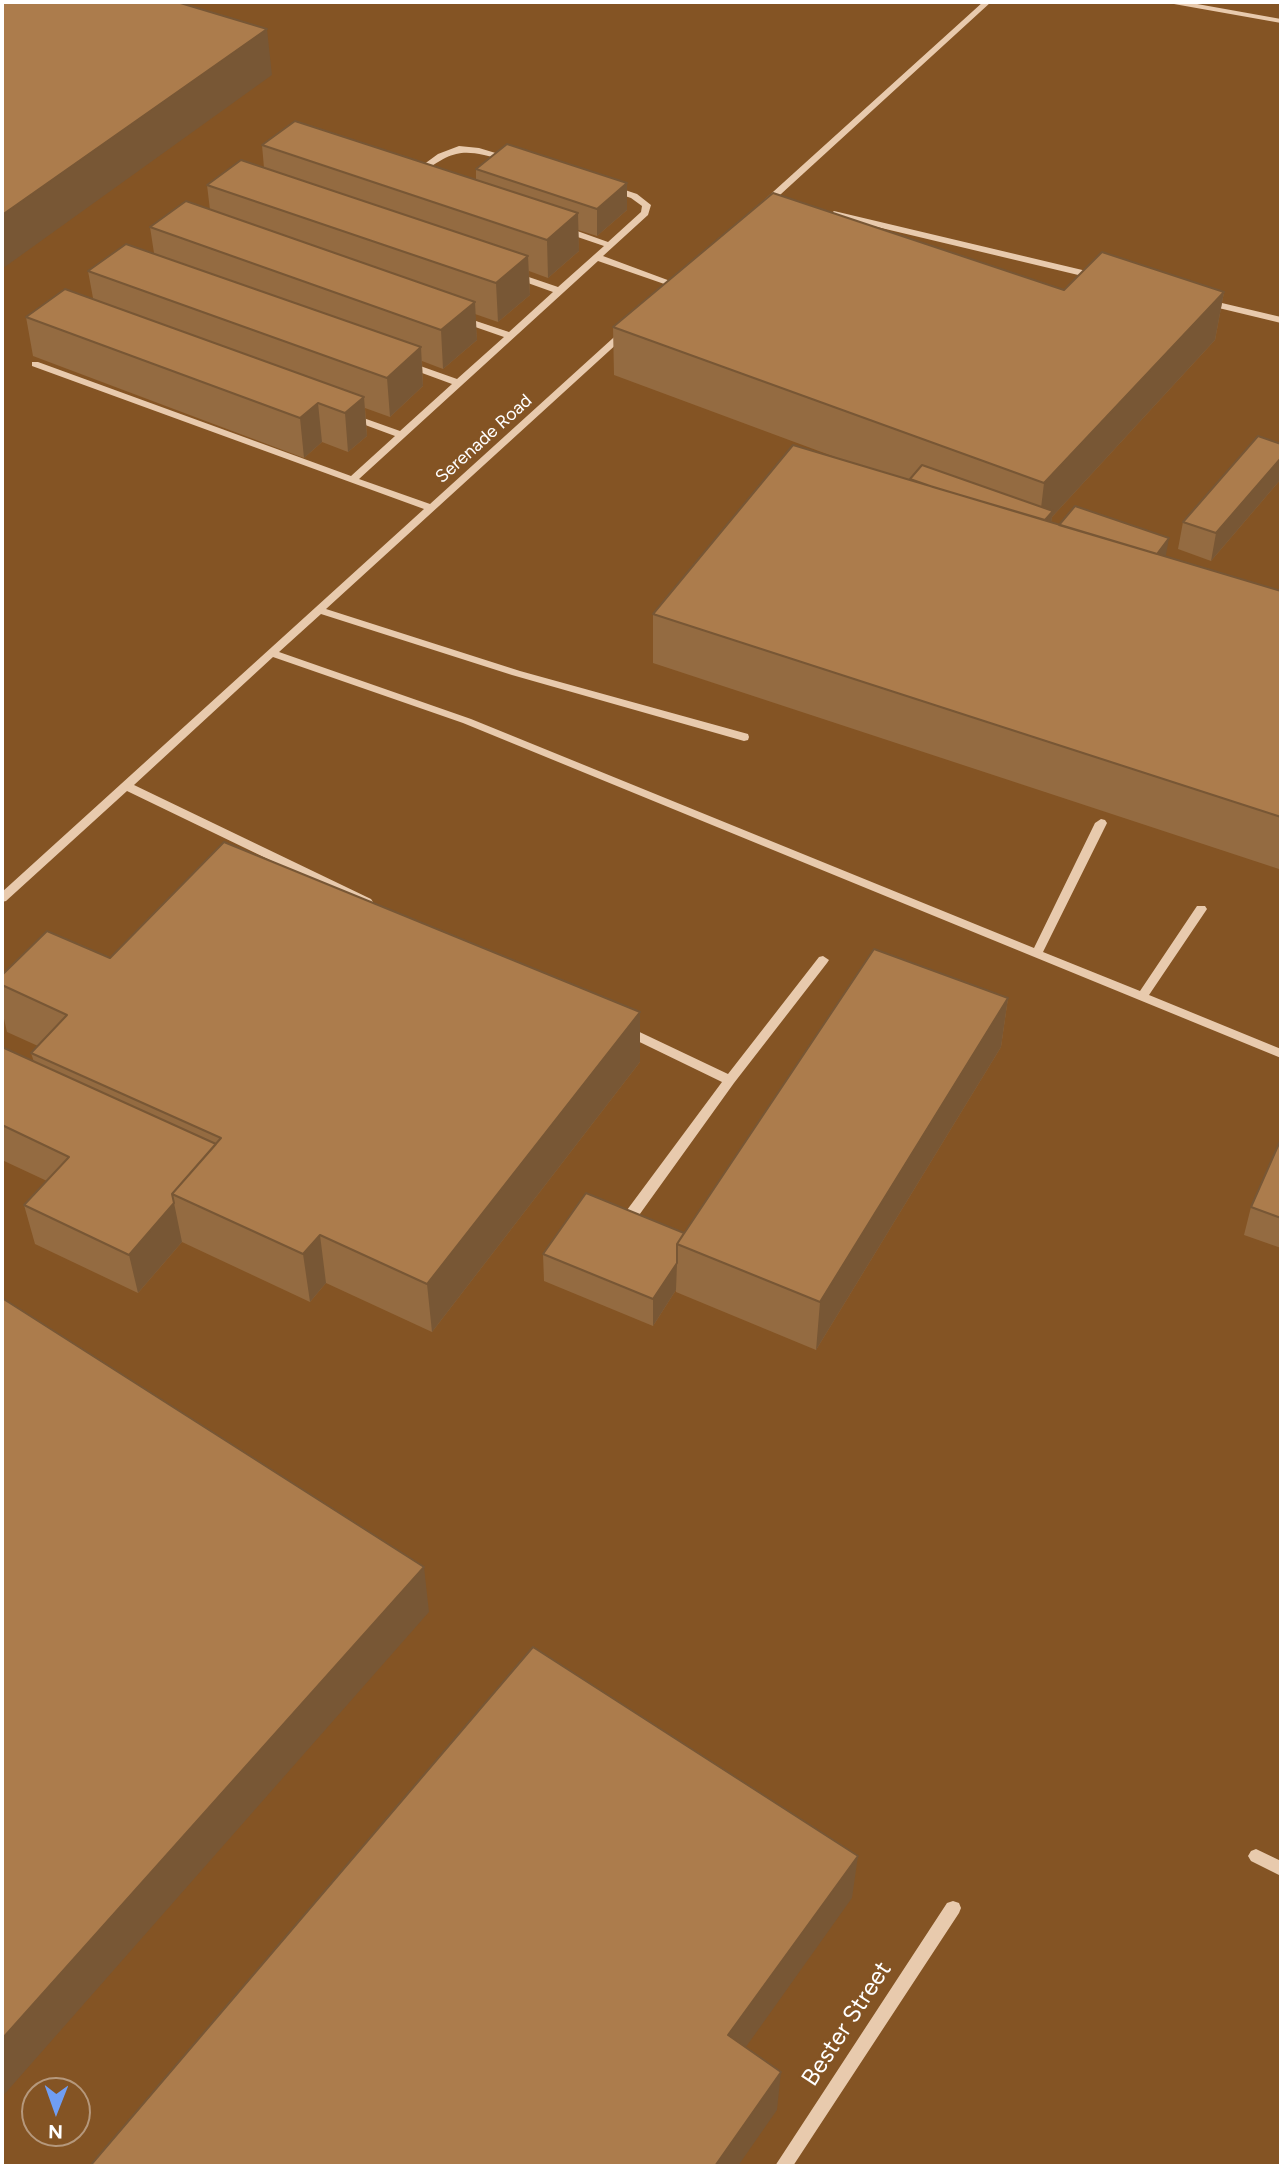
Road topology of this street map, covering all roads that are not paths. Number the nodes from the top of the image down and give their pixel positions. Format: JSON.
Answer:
{"nodes":[{"id":1,"x":987,"y":2,"type":"edge"},
{"id":2,"x":1174,"y":2,"type":"edge"},
{"id":3,"x":1281,"y":21,"type":"edge"},
{"id":4,"x":519,"y":161,"type":"edge"},
{"id":5,"x":423,"y":181,"type":"edge"},
{"id":6,"x":596,"y":184,"type":"edge"},
{"id":7,"x":772,"y":197,"type":"junction"},
{"id":8,"x":784,"y":201,"type":"edge"},
{"id":9,"x":829,"y":213,"type":"edge"},
{"id":10,"x":753,"y":215,"type":"edge"},
{"id":11,"x":547,"y":224,"type":"edge"},
{"id":12,"x":610,"y":245,"type":"junction"},
{"id":13,"x":596,"y":257,"type":"junction"},
{"id":14,"x":509,"y":273,"type":"edge"},
{"id":15,"x":686,"y":276,"type":"edge"},
{"id":16,"x":1108,"y":279,"type":"edge"},
{"id":17,"x":676,"y":285,"type":"junction"},
{"id":18,"x":561,"y":290,"type":"junction"},
{"id":19,"x":666,"y":294,"type":"edge"},
{"id":20,"x":1188,"y":298,"type":"edge"},
{"id":21,"x":445,"y":313,"type":"edge"},
{"id":22,"x":1281,"y":320,"type":"edge"},
{"id":23,"x":636,"y":322,"type":"edge"},
{"id":24,"x":511,"y":336,"type":"junction"},
{"id":25,"x":395,"y":360,"type":"edge"},
{"id":26,"x":34,"y":364,"type":"dead end"},
{"id":27,"x":459,"y":383,"type":"junction"},
{"id":28,"x":337,"y":411,"type":"edge"},
{"id":29,"x":401,"y":435,"type":"junction"},
{"id":30,"x":353,"y":480,"type":"junction"},
{"id":31,"x":432,"y":508,"type":"junction"},
{"id":32,"x":319,"y":610,"type":"junction"},
{"id":33,"x":272,"y":653,"type":"junction"},
{"id":34,"x":744,"y":737,"type":"dead end"},
{"id":35,"x":125,"y":785,"type":"junction"},
{"id":36,"x":1101,"y":823,"type":"dead end"},
{"id":37,"x":2,"y":898,"type":"edge"},
{"id":38,"x":375,"y":906,"type":"edge"},
{"id":39,"x":1201,"y":909,"type":"dead end"},
{"id":40,"x":1037,"y":953,"type":"junction"},
{"id":41,"x":823,"y":960,"type":"dead end"},
{"id":42,"x":1142,"y":996,"type":"junction"},
{"id":43,"x":608,"y":1022,"type":"edge"},
{"id":44,"x":1281,"y":1054,"type":"edge"},
{"id":45,"x":730,"y":1080,"type":"junction"},
{"id":46,"x":632,"y":1214,"type":"edge"},
{"id":47,"x":1256,"y":1856,"type":"dead end"},
{"id":48,"x":1281,"y":1869,"type":"edge"},
{"id":49,"x":953,"y":1908,"type":"dead end"},
{"id":50,"x":783,"y":2166,"type":"edge"}],
"edges":[{"from":1,"to":7,"type":"street"},
{"from":2,"to":3,"type":"street"},
{"from":4,"to":5,"type":"street"},
{"from":6,"to":12,"type":"street"},
{"from":7,"to":8,"type":"lane"},
{"from":7,"to":10,"type":"street"},
{"from":9,"to":16,"type":"lane"},
{"from":11,"to":12,"type":"street"},
{"from":12,"to":13,"type":"street"},
{"from":13,"to":17,"type":"street"},
{"from":13,"to":18,"type":"street"},
{"from":14,"to":18,"type":"lane"},
{"from":15,"to":17,"type":"street"},
{"from":17,"to":19,"type":"street"},
{"from":18,"to":24,"type":"street"},
{"from":20,"to":22,"type":"street"},
{"from":21,"to":24,"type":"street"},
{"from":23,"to":31,"type":"street","name":"Serenade Road"},
{"from":24,"to":27,"type":"street"},
{"from":25,"to":27,"type":"lane"},
{"from":26,"to":30,"type":"street"},
{"from":27,"to":29,"type":"street"},
{"from":28,"to":29,"type":"street"},
{"from":29,"to":30,"type":"street"},
{"from":30,"to":31,"type":"street"},
{"from":31,"to":32,"type":"street","name":"Serenade Road"},
{"from":32,"to":33,"type":"street","name":"Serenade Road"},
{"from":32,"to":34,"type":"street"},
{"from":33,"to":35,"type":"street","name":"Serenade Road"},
{"from":33,"to":40,"type":"street"},
{"from":35,"to":37,"type":"street","name":"Serenade Road"},
{"from":35,"to":38,"type":"street"},
{"from":36,"to":40,"type":"street"},
{"from":39,"to":42,"type":"street"},
{"from":40,"to":42,"type":"street"},
{"from":41,"to":45,"type":"street"},
{"from":42,"to":44,"type":"street"},
{"from":43,"to":45,"type":"street"},
{"from":45,"to":46,"type":"street"},
{"from":47,"to":48,"type":"street"},
{"from":49,"to":50,"type":"lane","name":"Bester Street"}]}
